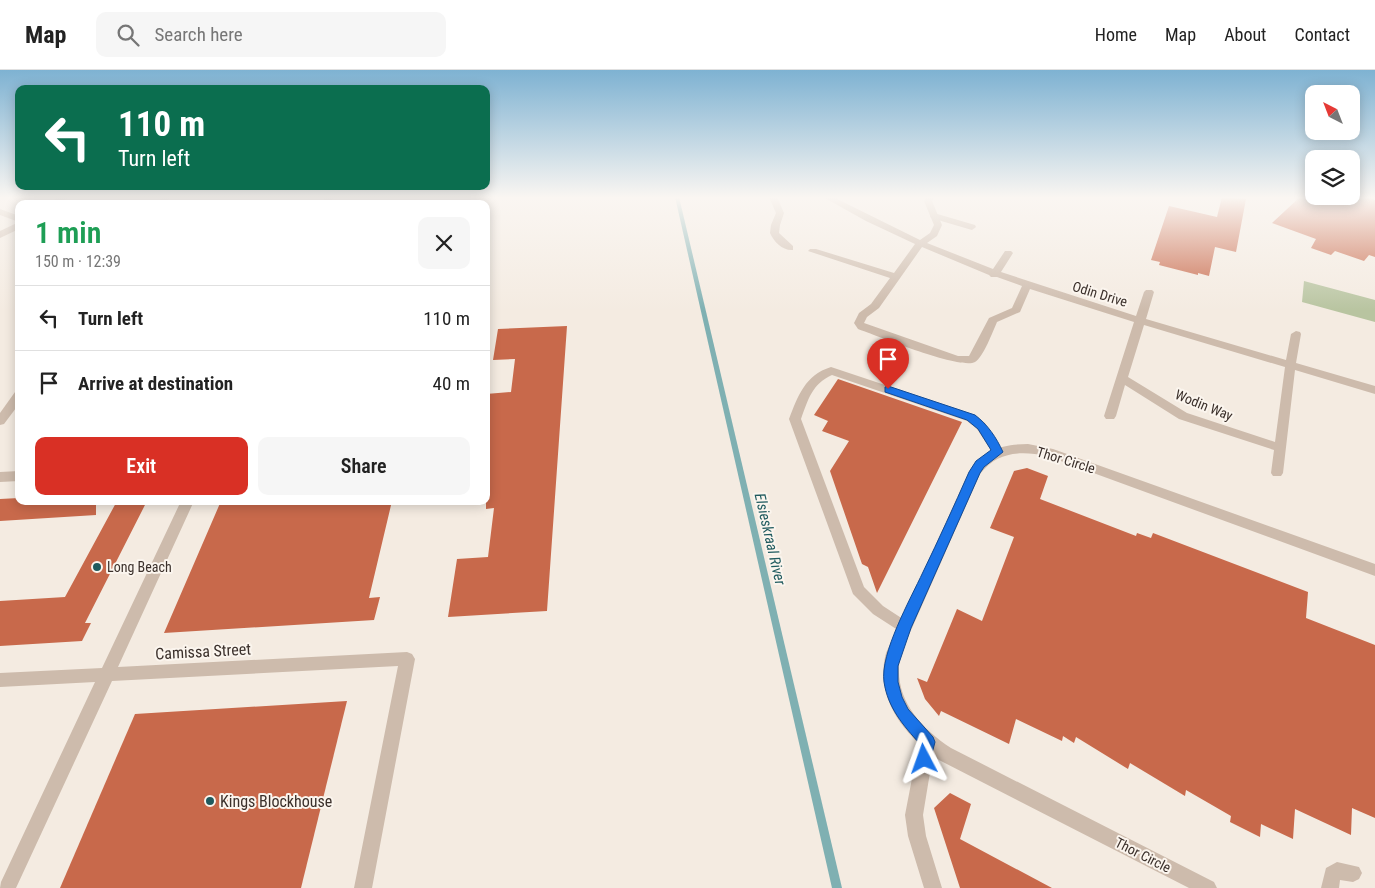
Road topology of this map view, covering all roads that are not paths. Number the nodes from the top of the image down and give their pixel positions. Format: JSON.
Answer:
{"nodes":[{"id":1,"x":775,"y":235,"type":"edge"},
{"id":2,"x":900,"y":235,"type":"edge"},
{"id":3,"x":932,"y":235,"type":"edge"},
{"id":4,"x":920,"y":244,"type":"junction"},
{"id":5,"x":790,"y":248,"type":"dead end"},
{"id":6,"x":813,"y":251,"type":"dead end"},
{"id":7,"x":1008,"y":253,"type":"dead end"},
{"id":8,"x":994,"y":275,"type":"junction"},
{"id":9,"x":897,"y":277,"type":"junction"},
{"id":10,"x":1027,"y":286,"type":"junction"},
{"id":11,"x":1149,"y":292,"type":"dead end"},
{"id":12,"x":1141,"y":321,"type":"junction"},
{"id":13,"x":1296,"y":334,"type":"dead end"},
{"id":14,"x":1290,"y":365,"type":"junction"},
{"id":15,"x":1122,"y":378,"type":"junction"},
{"id":16,"x":1375,"y":390,"type":"edge"},
{"id":17,"x":15,"y":400,"type":"edge"},
{"id":18,"x":1110,"y":416,"type":"dead end"},
{"id":19,"x":0,"y":421,"type":"edge"},
{"id":20,"x":1280,"y":448,"type":"junction"},
{"id":21,"x":998,"y":452,"type":"junction"},
{"id":22,"x":1277,"y":473,"type":"dead end"},
{"id":23,"x":15,"y":476,"type":"edge"},
{"id":24,"x":0,"y":477,"type":"edge"},
{"id":25,"x":186,"y":505,"type":"edge"},
{"id":26,"x":1375,"y":570,"type":"edge"},
{"id":27,"x":904,"y":628,"type":"junction"},
{"id":28,"x":109,"y":673,"type":"junction"},
{"id":29,"x":0,"y":680,"type":"edge"},
{"id":30,"x":927,"y":742,"type":"junction"},
{"id":31,"x":1352,"y":873,"type":"dead end"},
{"id":32,"x":7,"y":888,"type":"edge"},
{"id":33,"x":363,"y":888,"type":"edge"},
{"id":34,"x":933,"y":888,"type":"edge"},
{"id":35,"x":1208,"y":888,"type":"edge"},
{"id":36,"x":1330,"y":888,"type":"edge"}],
"edges":[{"from":1,"to":5,"type":"street"},
{"from":2,"to":4,"type":"street","name":"Odin Drive"},
{"from":3,"to":4,"type":"street"},
{"from":4,"to":8,"type":"street","name":"Odin Drive"},
{"from":4,"to":9,"type":"street"},
{"from":6,"to":9,"type":"street"},
{"from":7,"to":8,"type":"street"},
{"from":8,"to":10,"type":"street","name":"Odin Drive"},
{"from":9,"to":10,"type":"street"},
{"from":10,"to":12,"type":"street","name":"Odin Drive"},
{"from":11,"to":12,"type":"street"},
{"from":12,"to":14,"type":"street","name":"Odin Drive"},
{"from":12,"to":15,"type":"street"},
{"from":13,"to":14,"type":"street"},
{"from":14,"to":16,"type":"street","name":"Odin Drive"},
{"from":14,"to":20,"type":"street"},
{"from":15,"to":18,"type":"street"},
{"from":15,"to":20,"type":"street","name":"Wodin Way"},
{"from":17,"to":19,"type":"street"},
{"from":20,"to":22,"type":"street"},
{"from":21,"to":26,"type":"street","name":"Thor Circle"},
{"from":21,"to":27,"type":"street","name":"Thor Circle"},
{"from":21,"to":27,"type":"street"},
{"from":23,"to":24,"type":"street"},
{"from":25,"to":28,"type":"street"},
{"from":27,"to":30,"type":"street","name":"Thor Circle"},
{"from":28,"to":29,"type":"street","name":"Camissa Street"},
{"from":28,"to":32,"type":"street"},
{"from":28,"to":33,"type":"street","name":"Camissa Street"},
{"from":30,"to":34,"type":"street"},
{"from":30,"to":35,"type":"street","name":"Thor Circle"},
{"from":31,"to":36,"type":"street"}]}
